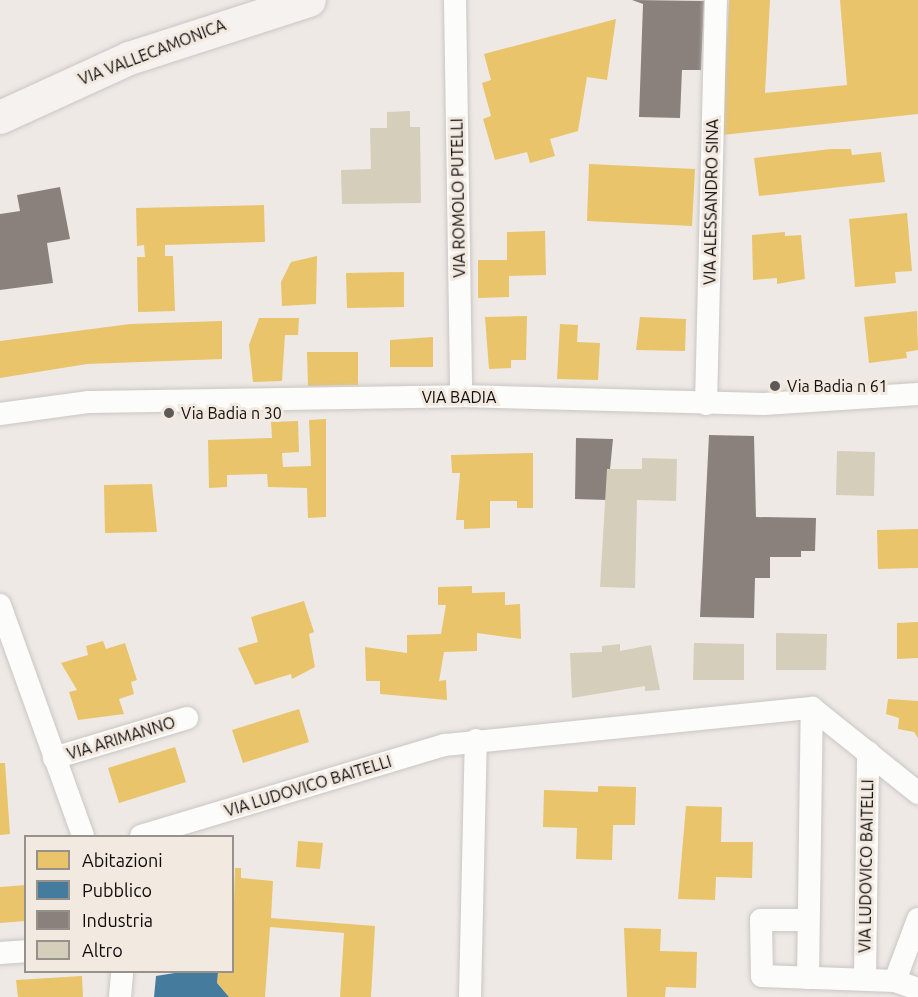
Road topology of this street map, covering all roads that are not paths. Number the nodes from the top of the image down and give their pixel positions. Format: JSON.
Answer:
{"nodes":[{"id":1,"x":309,"y":0,"type":"edge"},
{"id":2,"x":454,"y":0,"type":"edge"},
{"id":3,"x":716,"y":0,"type":"edge"},
{"id":4,"x":0,"y":117,"type":"edge"},
{"id":5,"x":918,"y":394,"type":"edge"},
{"id":6,"x":461,"y":396,"type":"junction"},
{"id":7,"x":706,"y":404,"type":"junction"},
{"id":8,"x":0,"y":414,"type":"edge"},
{"id":9,"x":0,"y":605,"type":"edge"},
{"id":10,"x":812,"y":708,"type":"junction"},
{"id":11,"x":187,"y":718,"type":"dead end"},
{"id":12,"x":476,"y":740,"type":"junction"},
{"id":13,"x":868,"y":752,"type":"junction"},
{"id":14,"x":54,"y":758,"type":"junction"},
{"id":15,"x":918,"y":794,"type":"edge"},
{"id":16,"x":82,"y":835,"type":"edge"},
{"id":17,"x":148,"y":835,"type":"edge"},
{"id":18,"x":918,"y":919,"type":"edge"},
{"id":19,"x":808,"y":920,"type":"junction"},
{"id":20,"x":24,"y":951,"type":"edge"},
{"id":21,"x":0,"y":953,"type":"edge"},
{"id":22,"x":122,"y":973,"type":"edge"},
{"id":23,"x":808,"y":978,"type":"junction"},
{"id":24,"x":865,"y":979,"type":"junction"},
{"id":25,"x":896,"y":981,"type":"junction"},
{"id":26,"x":918,"y":989,"type":"edge"},
{"id":27,"x":120,"y":997,"type":"edge"},
{"id":28,"x":470,"y":997,"type":"edge"}],
"edges":[{"from":1,"to":4,"type":"main road","name":"VIA VALLECAMONICA"},
{"from":2,"to":6,"type":"street","name":"VIA ROMOLO PUTELLI"},
{"from":3,"to":7,"type":"street","name":"VIA ALESSANDRO SINA"},
{"from":5,"to":7,"type":"street","name":"VIA BADIA"},
{"from":6,"to":7,"type":"street","name":"VIA BADIA"},
{"from":6,"to":8,"type":"street","name":"VIA BADIA"},
{"from":9,"to":14,"type":"street","name":"VIA ARIMANNO"},
{"from":10,"to":12,"type":"street","name":"VIA LUDOVICO BAITELLI"},
{"from":10,"to":13,"type":"street","name":"VIA LUDOVICO BAITELLI"},
{"from":10,"to":19,"type":"street"},
{"from":11,"to":14,"type":"street","name":"VIA ARIMANNO"},
{"from":12,"to":17,"type":"street","name":"VIA LUDOVICO BAITELLI"},
{"from":12,"to":28,"type":"street"},
{"from":13,"to":15,"type":"street","name":"VIA LUDOVICO BAITELLI"},
{"from":13,"to":24,"type":"street","name":"VIA LUDOVICO BAITELLI"},
{"from":14,"to":16,"type":"street","name":"VIA ARIMANNO"},
{"from":18,"to":25,"type":"street"},
{"from":19,"to":23,"type":"street"},
{"from":19,"to":23,"type":"street"},
{"from":20,"to":21,"type":"street"},
{"from":22,"to":27,"type":"street"},
{"from":23,"to":24,"type":"street"},
{"from":24,"to":25,"type":"street"},
{"from":25,"to":26,"type":"street"}]}
